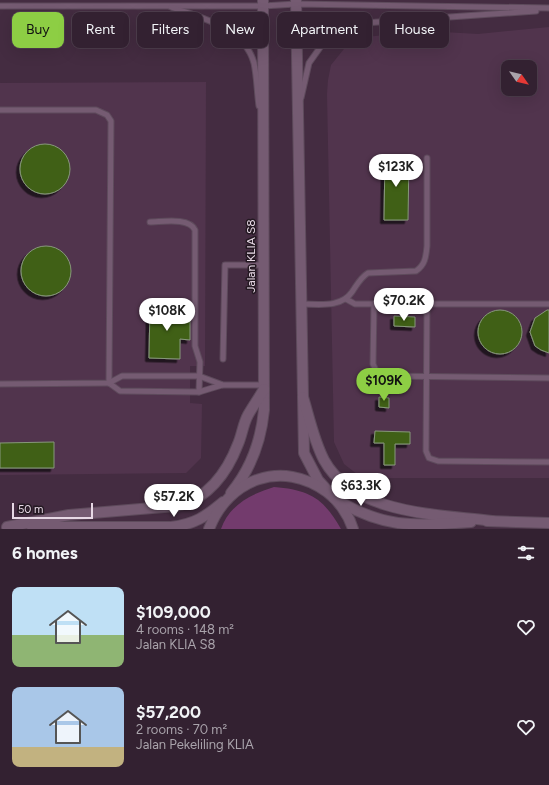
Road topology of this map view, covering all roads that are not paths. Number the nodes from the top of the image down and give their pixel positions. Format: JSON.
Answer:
{"nodes":[{"id":1,"x":296,"y":2,"type":"edge"},
{"id":2,"x":263,"y":3,"type":"edge"},
{"id":3,"x":0,"y":6,"type":"edge"},
{"id":4,"x":168,"y":6,"type":"junction"},
{"id":5,"x":549,"y":9,"type":"edge"},
{"id":6,"x":0,"y":110,"type":"edge"},
{"id":7,"x":297,"y":115,"type":"junction"},
{"id":8,"x":265,"y":153,"type":"junction"},
{"id":9,"x":427,"y":158,"type":"dead end"},
{"id":10,"x":150,"y":222,"type":"dead end"},
{"id":11,"x":264,"y":265,"type":"junction"},
{"id":12,"x":346,"y":299,"type":"junction"},
{"id":13,"x":427,"y":303,"type":"junction"},
{"id":14,"x":302,"y":304,"type":"junction"},
{"id":15,"x":374,"y":304,"type":"junction"},
{"id":16,"x":549,"y":304,"type":"edge"},
{"id":17,"x":223,"y":359,"type":"dead end"},
{"id":18,"x":200,"y":376,"type":"junction"},
{"id":19,"x":426,"y":377,"type":"junction"},
{"id":20,"x":549,"y":378,"type":"edge"},
{"id":21,"x":109,"y":383,"type":"junction"},
{"id":22,"x":0,"y":384,"type":"edge"},
{"id":23,"x":223,"y":385,"type":"junction"},
{"id":24,"x":264,"y":387,"type":"junction"},
{"id":25,"x":199,"y":392,"type":"junction"},
{"id":26,"x":303,"y":397,"type":"junction"},
{"id":27,"x":549,"y":462,"type":"edge"},
{"id":28,"x":334,"y":498,"type":"junction"},
{"id":29,"x":223,"y":502,"type":"junction"},
{"id":30,"x":492,"y":521,"type":"junction"},
{"id":31,"x":549,"y":523,"type":"edge"},
{"id":32,"x":3,"y":527,"type":"edge"},
{"id":33,"x":209,"y":529,"type":"edge"},
{"id":34,"x":353,"y":529,"type":"edge"}],
"edges":[{"from":1,"to":2,"type":"lane"},
{"from":1,"to":5,"type":"lane"},
{"from":1,"to":7,"type":"street"},
{"from":2,"to":4,"type":"lane"},
{"from":2,"to":8,"type":"street","name":"Jalan KLIA S8"},
{"from":3,"to":4,"type":"lane"},
{"from":4,"to":8,"type":"lane"},
{"from":5,"to":7,"type":"lane"},
{"from":6,"to":21,"type":"lane"},
{"from":7,"to":14,"type":"street"},
{"from":8,"to":11,"type":"street","name":"Jalan KLIA S8"},
{"from":9,"to":12,"type":"lane"},
{"from":10,"to":18,"type":"lane"},
{"from":11,"to":17,"type":"lane"},
{"from":11,"to":24,"type":"street","name":"Jalan KLIA S8"},
{"from":12,"to":14,"type":"lane"},
{"from":12,"to":15,"type":"lane"},
{"from":13,"to":15,"type":"lane"},
{"from":13,"to":16,"type":"lane"},
{"from":13,"to":19,"type":"lane"},
{"from":14,"to":26,"type":"street"},
{"from":15,"to":19,"type":"lane"},
{"from":18,"to":21,"type":"lane"},
{"from":18,"to":23,"type":"lane"},
{"from":18,"to":25,"type":"lane"},
{"from":19,"to":20,"type":"lane"},
{"from":19,"to":27,"type":"lane"},
{"from":21,"to":22,"type":"lane"},
{"from":21,"to":25,"type":"lane"},
{"from":23,"to":24,"type":"lane"},
{"from":23,"to":25,"type":"lane"},
{"from":24,"to":29,"type":"street","name":"Jalan KLIA S8"},
{"from":24,"to":32,"type":"street"},
{"from":26,"to":28,"type":"street"},
{"from":26,"to":30,"type":"street"},
{"from":28,"to":29,"type":"street"},
{"from":28,"to":30,"type":"street"},
{"from":28,"to":34,"type":"street"},
{"from":29,"to":32,"type":"street"},
{"from":29,"to":33,"type":"street"},
{"from":30,"to":31,"type":"street"}]}
